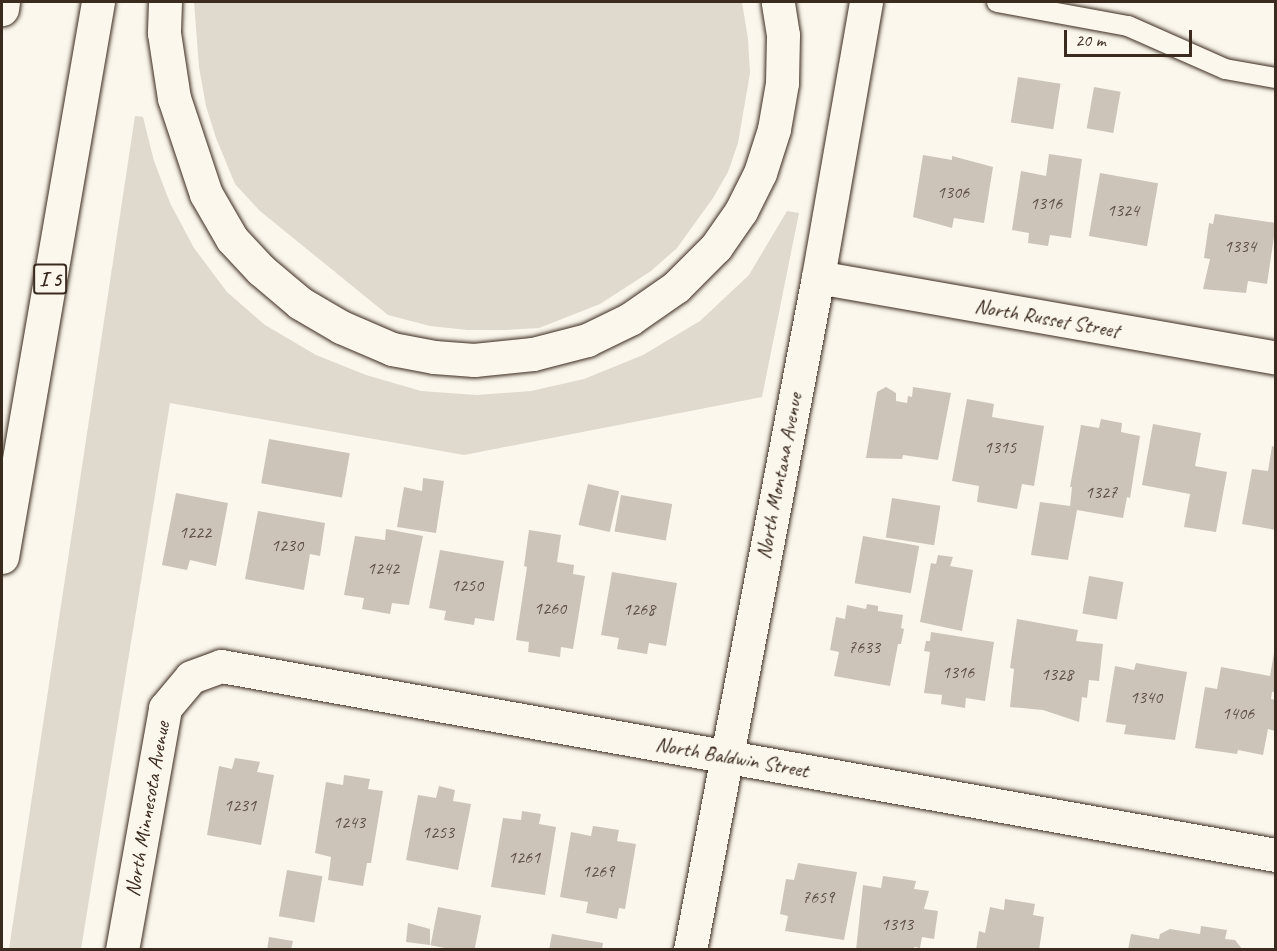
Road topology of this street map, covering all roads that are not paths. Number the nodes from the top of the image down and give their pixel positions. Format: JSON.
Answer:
{"nodes":[{"id":1,"x":3,"y":2,"type":"edge"},
{"id":2,"x":98,"y":2,"type":"edge"},
{"id":3,"x":165,"y":2,"type":"edge"},
{"id":4,"x":778,"y":2,"type":"edge"},
{"id":5,"x":866,"y":2,"type":"edge"},
{"id":6,"x":997,"y":2,"type":"edge"},
{"id":7,"x":2,"y":9,"type":"edge"},
{"id":8,"x":1275,"y":78,"type":"edge"},
{"id":9,"x":818,"y":277,"type":"junction"},
{"id":10,"x":1275,"y":358,"type":"edge"},
{"id":11,"x":2,"y":557,"type":"edge"},
{"id":12,"x":191,"y":678,"type":"joint"},
{"id":13,"x":725,"y":756,"type":"junction"},
{"id":14,"x":1275,"y":855,"type":"edge"},
{"id":15,"x":122,"y":950,"type":"edge"},
{"id":16,"x":690,"y":950,"type":"edge"}],
"edges":[{"from":1,"to":7,"type":"main road"},
{"from":2,"to":11,"type":"main road","number":"I 5"},
{"from":3,"to":4,"type":"main road"},
{"from":5,"to":9,"type":"main road","name":"North Montana Avenue"},
{"from":6,"to":8,"type":"lane"},
{"from":9,"to":10,"type":"main road","name":"North Russet Street"},
{"from":9,"to":13,"type":"main road","name":"North Montana Avenue"},
{"from":12,"to":13,"type":"main road","name":"North Baldwin Street"},
{"from":12,"to":15,"type":"main road","name":"North Minnesota Avenue"},
{"from":13,"to":14,"type":"main road","name":"North Baldwin Street"},
{"from":13,"to":16,"type":"main road","name":"North Montana Avenue"}]}
